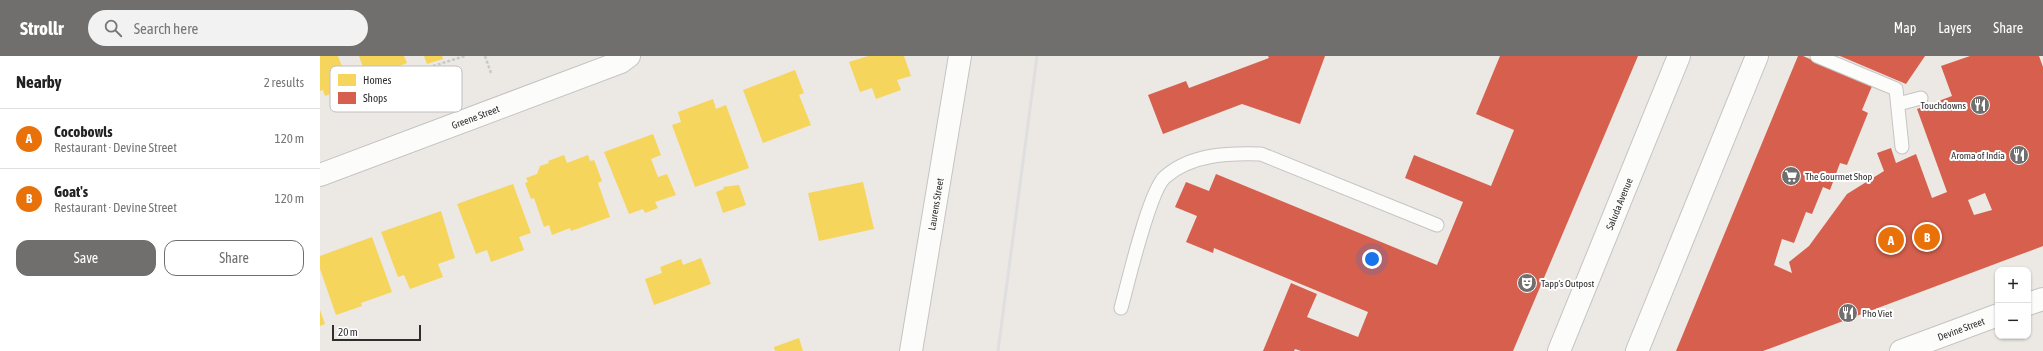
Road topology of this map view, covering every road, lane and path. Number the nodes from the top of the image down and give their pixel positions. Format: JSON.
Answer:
{"nodes":[{"id":1,"x":465,"y":56,"type":"edge"},
{"id":2,"x":485,"y":56,"type":"edge"},
{"id":3,"x":960,"y":56,"type":"edge"},
{"id":4,"x":1679,"y":56,"type":"edge"},
{"id":5,"x":1757,"y":56,"type":"edge"},
{"id":6,"x":1817,"y":56,"type":"edge"},
{"id":7,"x":623,"y":58,"type":"edge"},
{"id":8,"x":433,"y":66,"type":"dead end"},
{"id":9,"x":491,"y":73,"type":"dead end"},
{"id":10,"x":1922,"y":98,"type":"dead end"},
{"id":11,"x":1898,"y":104,"type":"junction"},
{"id":12,"x":1902,"y":148,"type":"dead end"},
{"id":13,"x":320,"y":175,"type":"edge"},
{"id":14,"x":1437,"y":224,"type":"dead end"},
{"id":15,"x":2043,"y":299,"type":"edge"},
{"id":16,"x":2031,"y":303,"type":"edge"},
{"id":17,"x":1121,"y":308,"type":"dead end"},
{"id":18,"x":1995,"y":316,"type":"edge"},
{"id":19,"x":911,"y":351,"type":"edge"},
{"id":20,"x":1559,"y":351,"type":"edge"},
{"id":21,"x":1637,"y":351,"type":"edge"},
{"id":22,"x":1901,"y":351,"type":"edge"}],
"edges":[{"from":1,"to":8,"type":"path"},
{"from":2,"to":9,"type":"path"},
{"from":3,"to":19,"type":"street","name":"Laurens Street"},
{"from":4,"to":20,"type":"street","name":"Saluda Avenue"},
{"from":5,"to":21,"type":"street"},
{"from":6,"to":11,"type":"lane"},
{"from":7,"to":13,"type":"street","name":"Greene Street"},
{"from":10,"to":11,"type":"lane"},
{"from":11,"to":12,"type":"lane"},
{"from":14,"to":17,"type":"lane"},
{"from":15,"to":16,"type":"street"},
{"from":18,"to":22,"type":"street","name":"Devine Street"}]}
